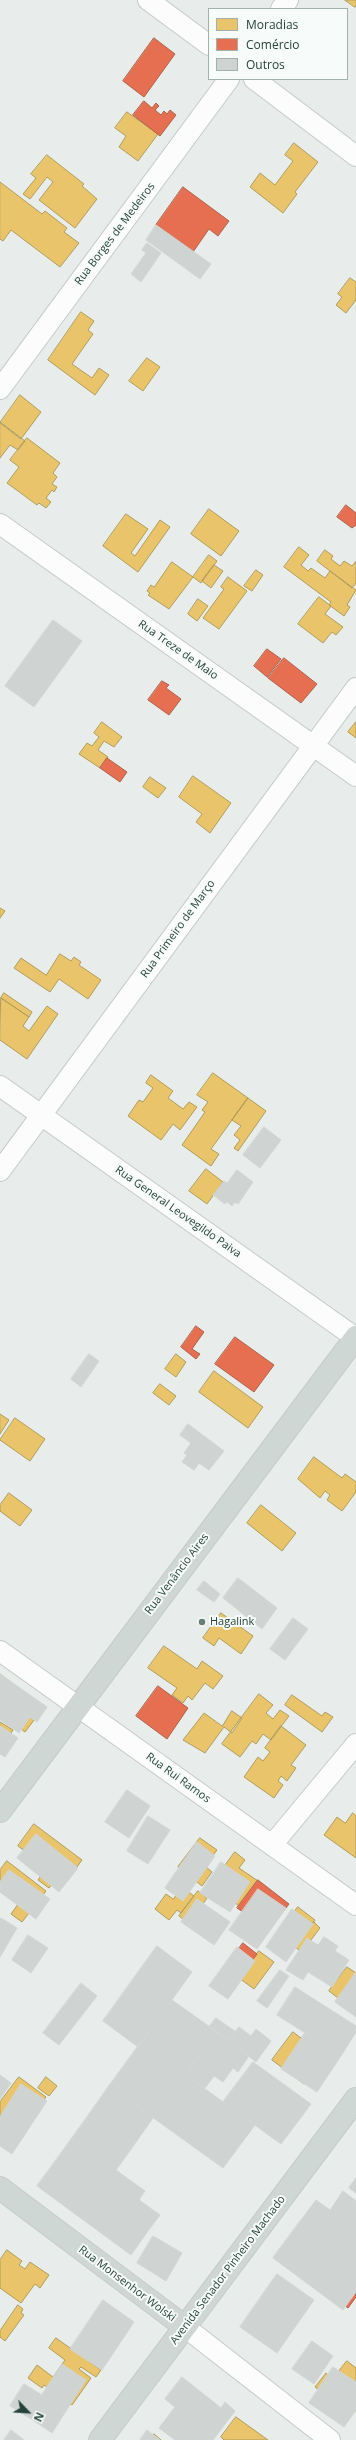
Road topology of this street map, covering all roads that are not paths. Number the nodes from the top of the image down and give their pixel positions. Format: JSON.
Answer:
{"nodes":[{"id":1,"x":148,"y":0,"type":"edge"},
{"id":2,"x":288,"y":0,"type":"edge"},
{"id":3,"x":282,"y":8,"type":"edge"},
{"id":4,"x":208,"y":44,"type":"edge"},
{"id":5,"x":228,"y":80,"type":"edge"},
{"id":6,"x":255,"y":80,"type":"edge"},
{"id":7,"x":356,"y":156,"type":"edge"},
{"id":8,"x":0,"y":388,"type":"edge"},
{"id":9,"x":0,"y":524,"type":"edge"},
{"id":10,"x":356,"y":688,"type":"edge"},
{"id":11,"x":313,"y":746,"type":"junction"},
{"id":12,"x":356,"y":776,"type":"edge"},
{"id":13,"x":0,"y":1086,"type":"edge"},
{"id":14,"x":41,"y":1114,"type":"junction"},
{"id":15,"x":0,"y":1171,"type":"edge"},
{"id":16,"x":356,"y":1338,"type":"edge"},
{"id":17,"x":0,"y":1651,"type":"edge"},
{"id":18,"x":78,"y":1705,"type":"junction"},
{"id":19,"x":356,"y":1744,"type":"edge"},
{"id":20,"x":0,"y":1811,"type":"edge"},
{"id":21,"x":272,"y":1845,"type":"junction"},
{"id":22,"x":356,"y":1905,"type":"edge"},
{"id":23,"x":356,"y":2099,"type":"edge"},
{"id":24,"x":0,"y":2188,"type":"edge"},
{"id":25,"x":185,"y":2327,"type":"junction"},
{"id":26,"x":100,"y":2440,"type":"edge"},
{"id":27,"x":330,"y":2440,"type":"edge"}],
"edges":[{"from":1,"to":4,"type":"street"},
{"from":2,"to":3,"type":"street"},
{"from":5,"to":8,"type":"street","name":"Rua Borges de Medeiros"},
{"from":6,"to":7,"type":"street"},
{"from":9,"to":11,"type":"street","name":"Rua Treze de Maio"},
{"from":10,"to":11,"type":"street","name":"Rua Primeiro de Março"},
{"from":11,"to":12,"type":"street","name":"Rua Treze de Maio"},
{"from":11,"to":14,"type":"street","name":"Rua Primeiro de Março"},
{"from":13,"to":14,"type":"street","name":"Rua General Leovegildo Paiva"},
{"from":14,"to":15,"type":"street","name":"Rua Primeiro de Março"},
{"from":14,"to":16,"type":"street","name":"Rua General Leovegildo Paiva"},
{"from":16,"to":18,"type":"main road","name":"Rua Venâncio Aires"},
{"from":17,"to":18,"type":"street","name":"Rua Rui Ramos"},
{"from":18,"to":20,"type":"main road","name":"Rua Venâncio Aires"},
{"from":18,"to":21,"type":"street","name":"Rua Rui Ramos"},
{"from":19,"to":21,"type":"street"},
{"from":21,"to":22,"type":"street","name":"Rua Rui Ramos"},
{"from":23,"to":25,"type":"main road","name":"Avenida Senador Pinheiro Machado"},
{"from":24,"to":25,"type":"main road","name":"Rua Monsenhor Wolski"},
{"from":25,"to":26,"type":"main road","name":"Avenida Senador Pinheiro Machado"},
{"from":25,"to":27,"type":"street","name":"Rua Monsenhor Wolski"}]}
